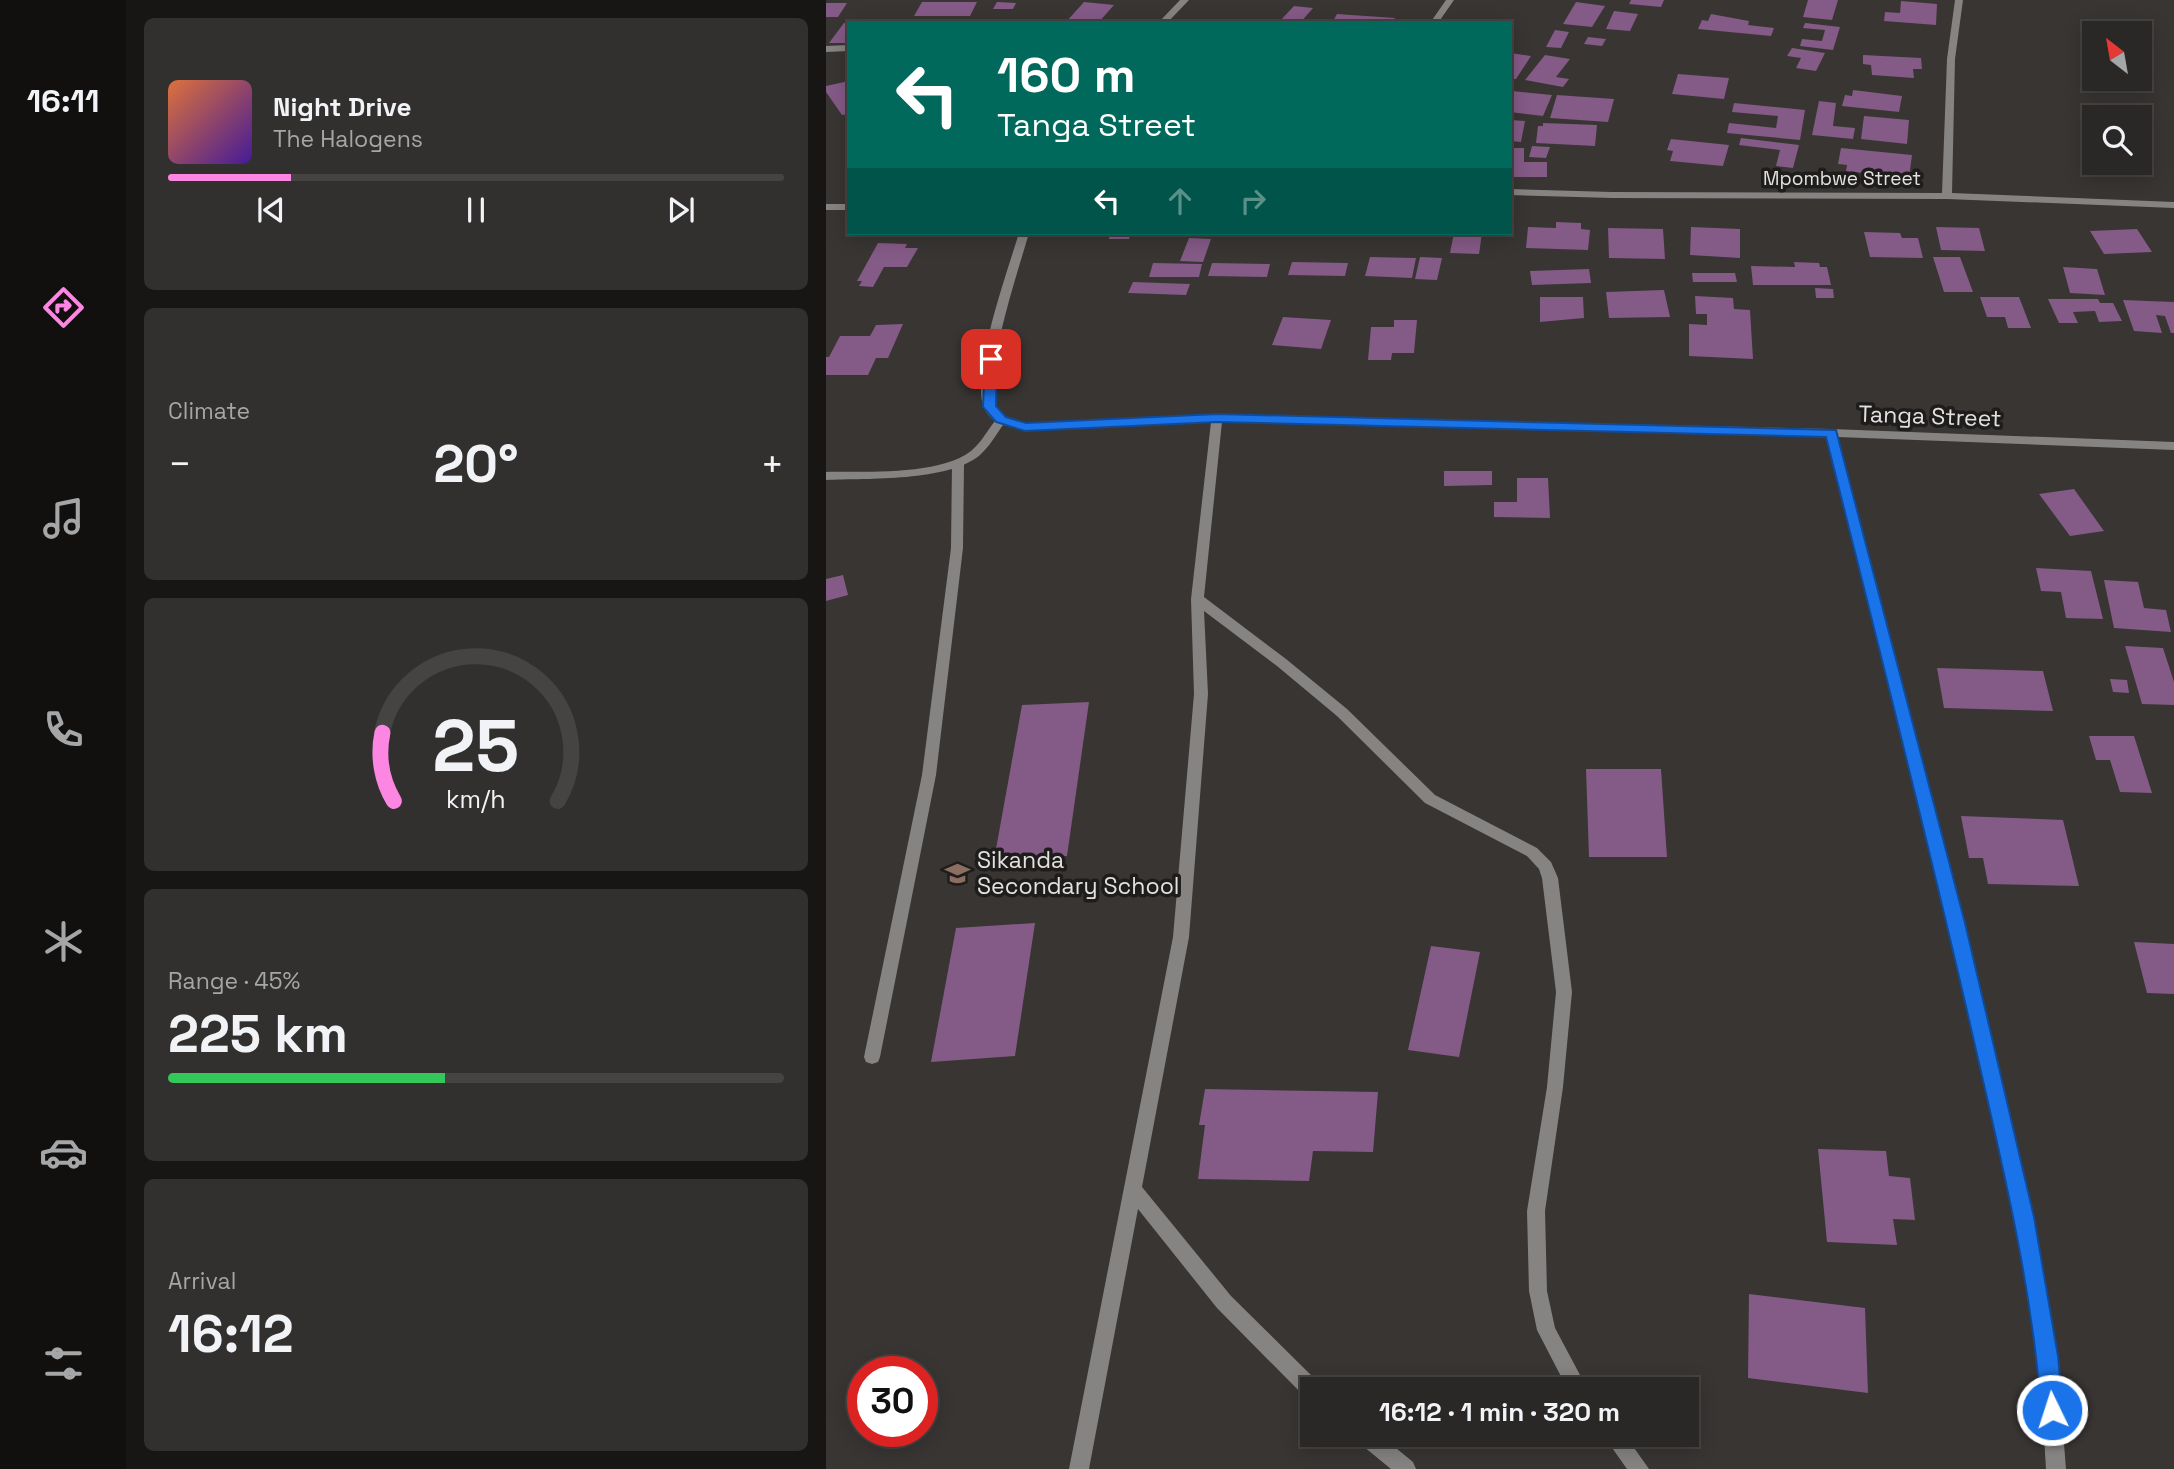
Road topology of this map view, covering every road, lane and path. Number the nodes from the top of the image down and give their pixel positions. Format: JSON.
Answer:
{"nodes":[{"id":1,"x":1185,"y":0,"type":"edge"},
{"id":2,"x":1450,"y":0,"type":"edge"},
{"id":3,"x":1959,"y":0,"type":"edge"},
{"id":4,"x":1164,"y":21,"type":"edge"},
{"id":5,"x":1435,"y":21,"type":"edge"},
{"id":6,"x":847,"y":48,"type":"edge"},
{"id":7,"x":826,"y":49,"type":"edge"},
{"id":8,"x":1512,"y":192,"type":"edge"},
{"id":9,"x":1947,"y":196,"type":"junction"},
{"id":10,"x":2174,"y":205,"type":"edge"},
{"id":11,"x":826,"y":207,"type":"edge"},
{"id":12,"x":847,"y":207,"type":"edge"},
{"id":13,"x":1023,"y":235,"type":"edge"},
{"id":14,"x":1217,"y":418,"type":"junction"},
{"id":15,"x":1001,"y":420,"type":"junction"},
{"id":16,"x":1831,"y":433,"type":"junction"},
{"id":17,"x":2174,"y":446,"type":"edge"},
{"id":18,"x":958,"y":464,"type":"junction"},
{"id":19,"x":826,"y":476,"type":"edge"},
{"id":20,"x":1197,"y":599,"type":"junction"},
{"id":21,"x":872,"y":1058,"type":"dead end"},
{"id":22,"x":1132,"y":1190,"type":"junction"},
{"id":23,"x":1572,"y":1377,"type":"edge"},
{"id":24,"x":1300,"y":1378,"type":"edge"},
{"id":25,"x":1380,"y":1447,"type":"edge"},
{"id":26,"x":1622,"y":1447,"type":"edge"},
{"id":27,"x":1079,"y":1469,"type":"edge"},
{"id":28,"x":1406,"y":1469,"type":"edge"},
{"id":29,"x":1639,"y":1469,"type":"edge"},
{"id":30,"x":2056,"y":1469,"type":"edge"}],
"edges":[{"from":1,"to":4,"type":"street"},
{"from":2,"to":5,"type":"street"},
{"from":3,"to":9,"type":"street"},
{"from":6,"to":7,"type":"street"},
{"from":8,"to":9,"type":"street","name":"Mpombwe Street"},
{"from":9,"to":10,"type":"street","name":"Mpombwe Street"},
{"from":11,"to":12,"type":"street"},
{"from":13,"to":15,"type":"street"},
{"from":14,"to":15,"type":"street","name":"Tanga Street"},
{"from":14,"to":16,"type":"street","name":"Tanga Street"},
{"from":14,"to":20,"type":"street"},
{"from":15,"to":18,"type":"street"},
{"from":16,"to":17,"type":"street","name":"Tanga Street"},
{"from":16,"to":30,"type":"street"},
{"from":18,"to":19,"type":"street"},
{"from":18,"to":21,"type":"street"},
{"from":20,"to":22,"type":"street"},
{"from":20,"to":23,"type":"street"},
{"from":22,"to":24,"type":"street"},
{"from":22,"to":27,"type":"street"},
{"from":25,"to":28,"type":"street"},
{"from":26,"to":29,"type":"street"}]}
